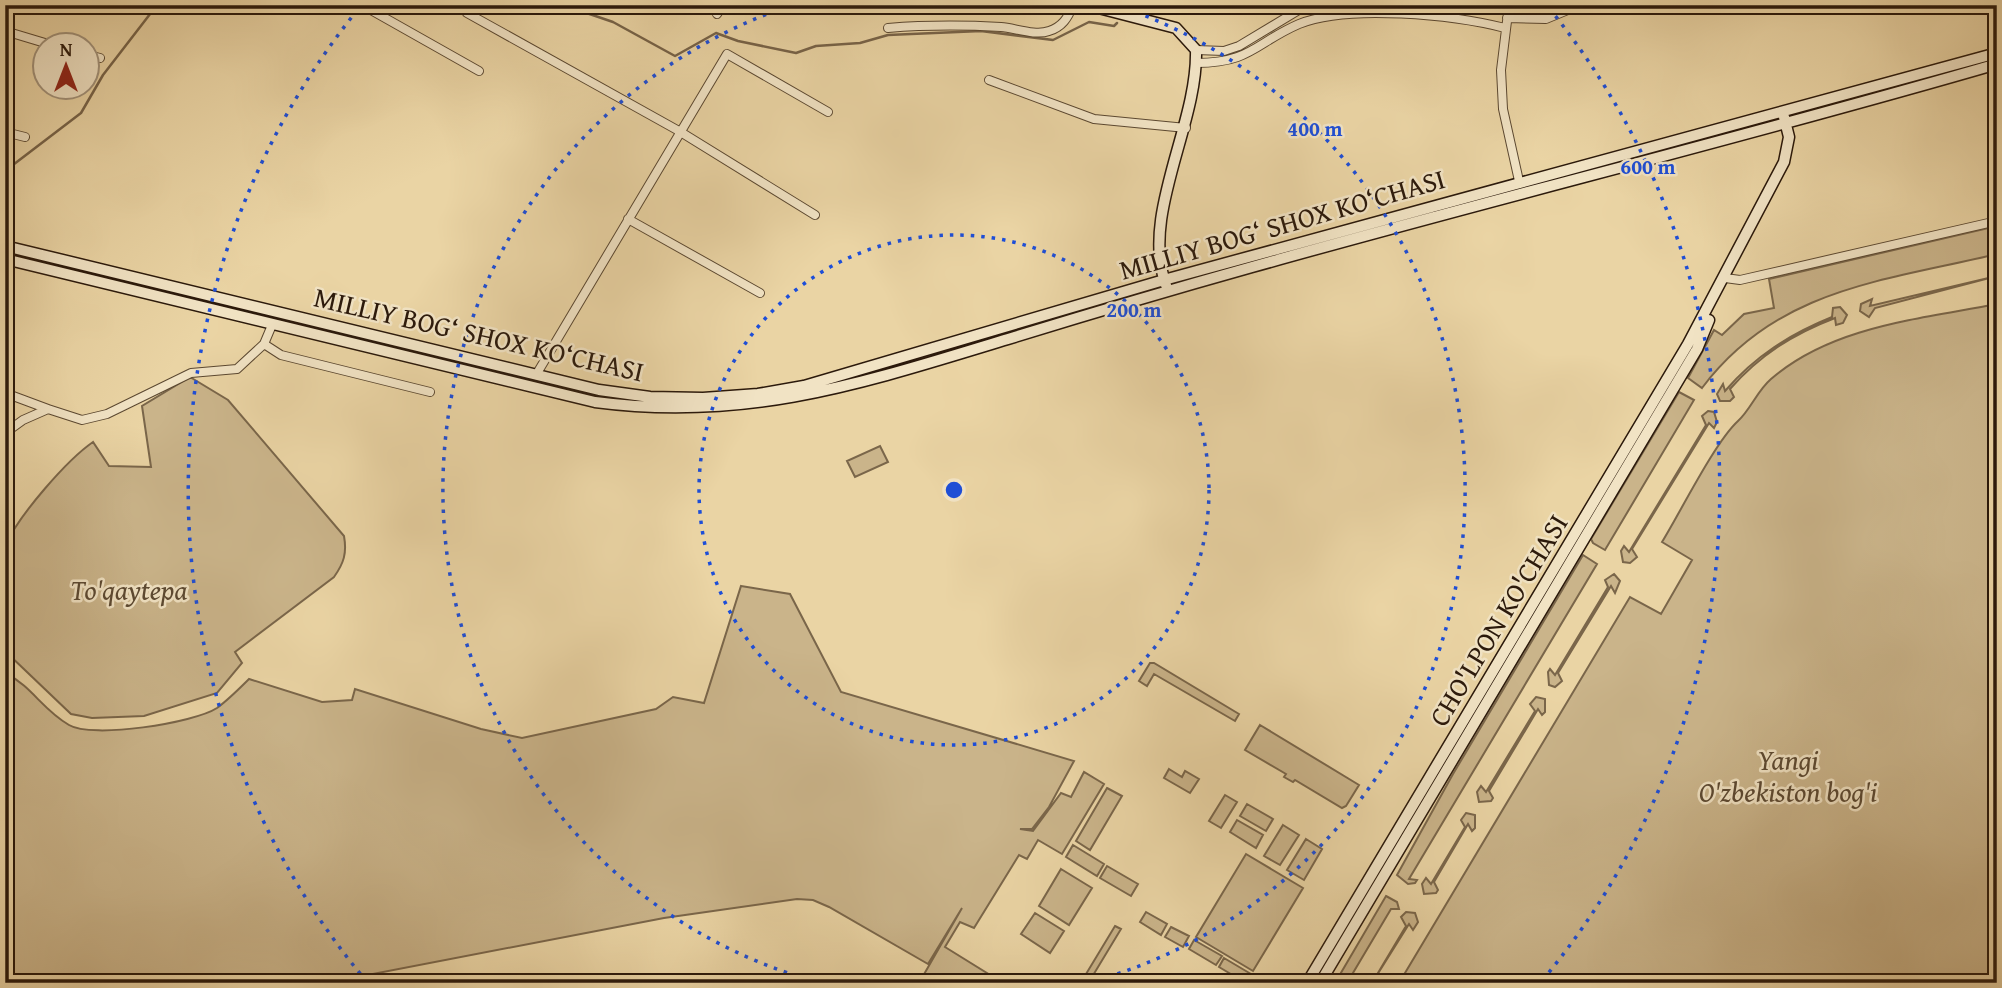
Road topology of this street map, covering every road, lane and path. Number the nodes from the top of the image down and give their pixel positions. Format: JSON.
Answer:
{"nodes":[{"id":1,"x":362,"y":5,"type":"edge"},
{"id":2,"x":468,"y":5,"type":"edge"},
{"id":3,"x":723,"y":5,"type":"edge"},
{"id":4,"x":1073,"y":5,"type":"edge"},
{"id":5,"x":1087,"y":5,"type":"edge"},
{"id":6,"x":1307,"y":5,"type":"edge"},
{"id":7,"x":1509,"y":5,"type":"edge"},
{"id":8,"x":1580,"y":5,"type":"edge"},
{"id":9,"x":717,"y":14,"type":"dead end"},
{"id":10,"x":1507,"y":18,"type":"junction"},
{"id":11,"x":888,"y":28,"type":"dead end"},
{"id":12,"x":1505,"y":28,"type":"junction"},
{"id":13,"x":5,"y":32,"type":"edge"},
{"id":14,"x":32,"y":40,"type":"edge"},
{"id":15,"x":1196,"y":50,"type":"junction"},
{"id":16,"x":1997,"y":53,"type":"edge"},
{"id":17,"x":1196,"y":63,"type":"junction"},
{"id":18,"x":1997,"y":64,"type":"edge"},
{"id":19,"x":479,"y":71,"type":"dead end"},
{"id":20,"x":989,"y":79,"type":"dead end"},
{"id":21,"x":828,"y":112,"type":"dead end"},
{"id":22,"x":1784,"y":117,"type":"junction"},
{"id":23,"x":1185,"y":128,"type":"junction"},
{"id":24,"x":679,"y":131,"type":"junction"},
{"id":25,"x":5,"y":132,"type":"edge"},
{"id":26,"x":25,"y":137,"type":"dead end"},
{"id":27,"x":1520,"y":181,"type":"junction"},
{"id":28,"x":815,"y":215,"type":"dead end"},
{"id":29,"x":1411,"y":217,"type":"junction"},
{"id":30,"x":628,"y":219,"type":"junction"},
{"id":31,"x":1997,"y":221,"type":"edge"},
{"id":32,"x":5,"y":246,"type":"edge"},
{"id":33,"x":27,"y":251,"type":"junction"},
{"id":34,"x":5,"y":259,"type":"edge"},
{"id":35,"x":24,"y":264,"type":"junction"},
{"id":36,"x":1725,"y":278,"type":"junction"},
{"id":37,"x":1166,"y":285,"type":"junction"},
{"id":38,"x":760,"y":293,"type":"dead end"},
{"id":39,"x":272,"y":325,"type":"junction"},
{"id":40,"x":404,"y":342,"type":"junction"},
{"id":41,"x":264,"y":344,"type":"junction"},
{"id":42,"x":401,"y":357,"type":"junction"},
{"id":43,"x":536,"y":375,"type":"junction"},
{"id":44,"x":430,"y":392,"type":"dead end"},
{"id":45,"x":5,"y":393,"type":"edge"},
{"id":46,"x":48,"y":409,"type":"junction"},
{"id":47,"x":5,"y":433,"type":"edge"},
{"id":48,"x":1307,"y":983,"type":"edge"},
{"id":49,"x":1320,"y":983,"type":"edge"}],
"edges":[{"from":1,"to":19,"type":"street"},
{"from":2,"to":24,"type":"street"},
{"from":3,"to":9,"type":"street"},
{"from":4,"to":11,"type":"street"},
{"from":5,"to":15,"type":"main road"},
{"from":6,"to":15,"type":"street"},
{"from":7,"to":10,"type":"street"},
{"from":8,"to":10,"type":"street"},
{"from":10,"to":12,"type":"street"},
{"from":12,"to":17,"type":"street"},
{"from":12,"to":27,"type":"street"},
{"from":13,"to":14,"type":"street"},
{"from":15,"to":17,"type":"main road"},
{"from":16,"to":22,"type":"main road","name":"MILLIY BOG‘ SHOX KO‘CHASI"},
{"from":17,"to":23,"type":"main road"},
{"from":18,"to":22,"type":"main road","name":"MILLIY BOG‘ SHOX KO‘CHASI"},
{"from":20,"to":23,"type":"street"},
{"from":21,"to":24,"type":"street"},
{"from":22,"to":27,"type":"main road","name":"MILLIY BOG‘ SHOX KO‘CHASI"},
{"from":22,"to":29,"type":"main road","name":"MILLIY BOG‘ SHOX KO‘CHASI"},
{"from":22,"to":36,"type":"main road","name":"CHO'LPON KO'CHASI"},
{"from":23,"to":37,"type":"main road"},
{"from":24,"to":28,"type":"street"},
{"from":24,"to":30,"type":"street"},
{"from":25,"to":26,"type":"street"},
{"from":27,"to":29,"type":"main road","name":"MILLIY BOG‘ SHOX KO‘CHASI"},
{"from":29,"to":37,"type":"main road","name":"MILLIY BOG‘ SHOX KO‘CHASI"},
{"from":30,"to":38,"type":"street"},
{"from":30,"to":43,"type":"street"},
{"from":31,"to":36,"type":"street"},
{"from":32,"to":33,"type":"main road","name":"MILLIY BOG‘ SHOX KO‘CHASI"},
{"from":33,"to":35,"type":"main road"},
{"from":33,"to":40,"type":"main road","name":"MILLIY BOG‘ SHOX KO‘CHASI"},
{"from":34,"to":35,"type":"main road","name":"MILLIY BOG‘ SHOX KO‘CHASI"},
{"from":35,"to":39,"type":"main road","name":"MILLIY BOG‘ SHOX KO‘CHASI"},
{"from":36,"to":48,"type":"main road","name":"CHO'LPON KO'CHASI"},
{"from":36,"to":49,"type":"main road","name":"CHO'LPON KO'CHASI"},
{"from":37,"to":42,"type":"main road","name":"MILLIY BOG‘ SHOX KO‘CHASI"},
{"from":37,"to":43,"type":"main road","name":"MILLIY BOG‘ SHOX KO‘CHASI"},
{"from":39,"to":41,"type":"street"},
{"from":39,"to":42,"type":"main road","name":"MILLIY BOG‘ SHOX KO‘CHASI"},
{"from":40,"to":42,"type":"main road"},
{"from":40,"to":43,"type":"main road","name":"MILLIY BOG‘ SHOX KO‘CHASI"},
{"from":41,"to":44,"type":"street"},
{"from":41,"to":46,"type":"street"},
{"from":45,"to":46,"type":"street"},
{"from":46,"to":47,"type":"street"}]}
